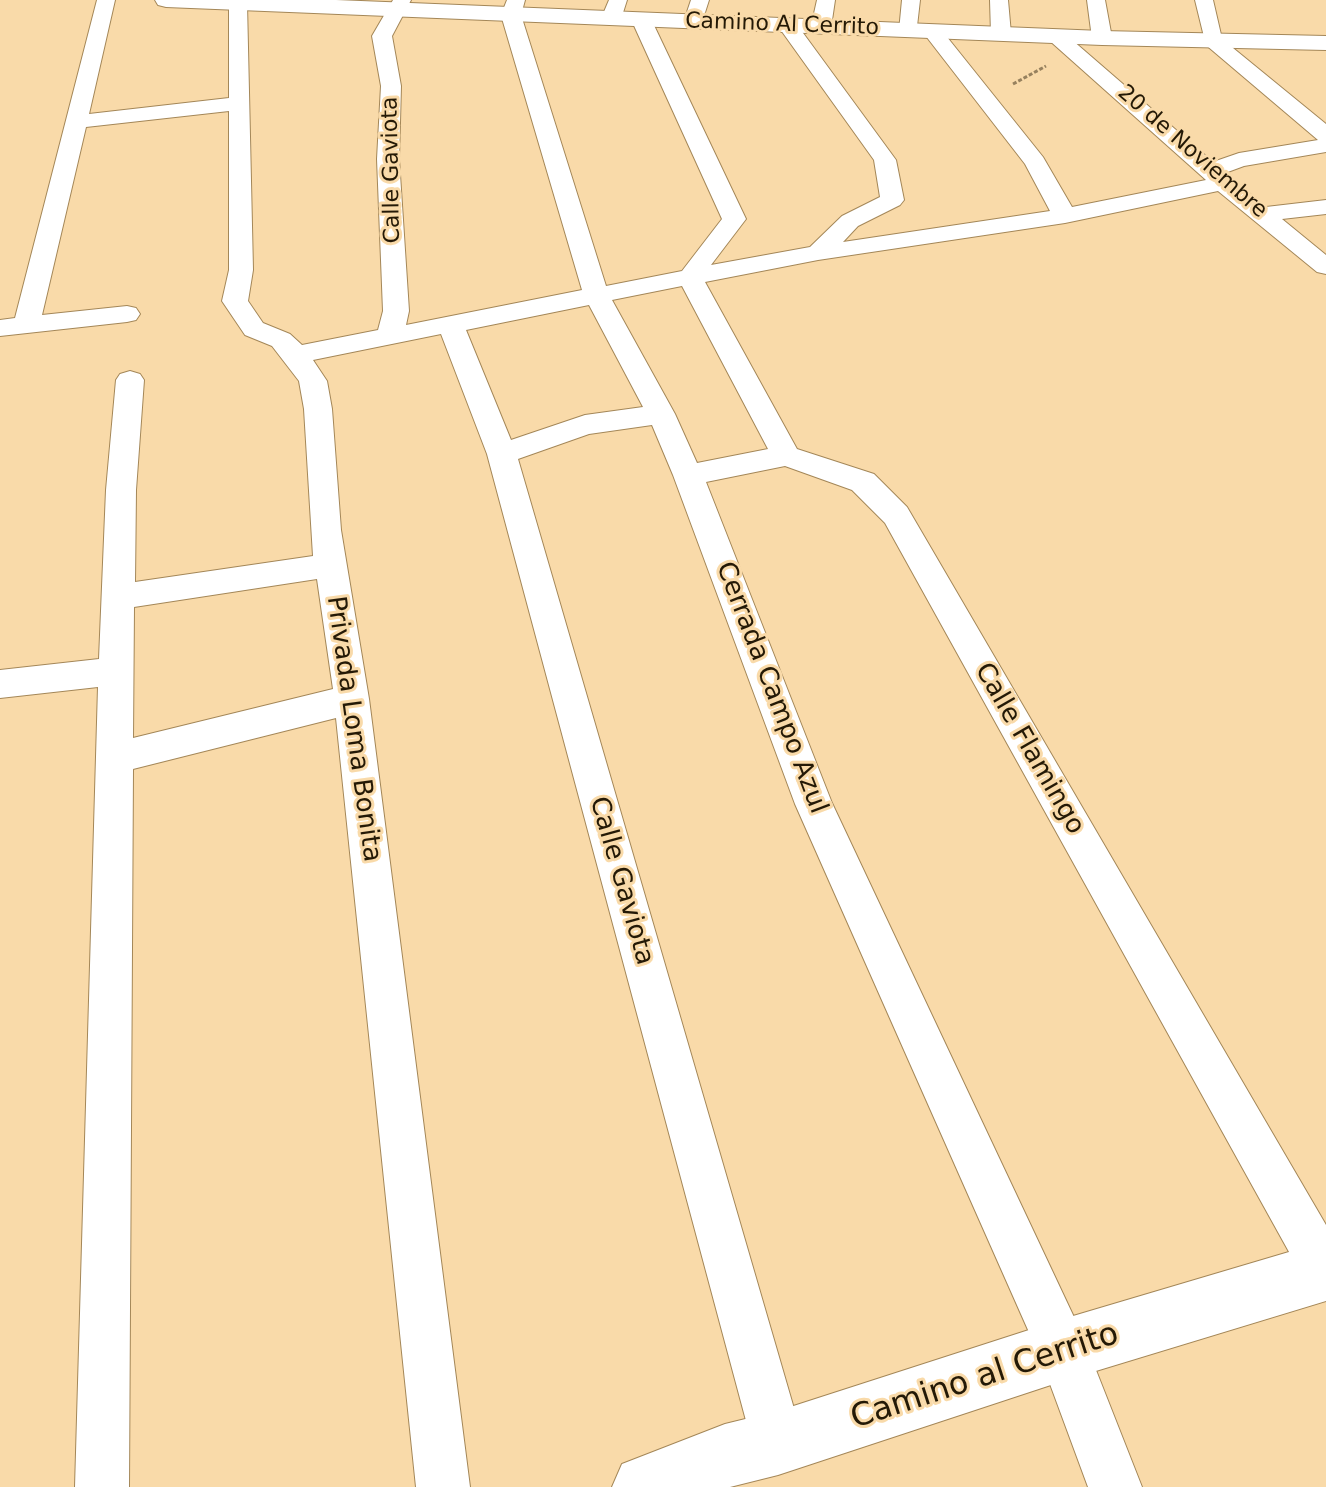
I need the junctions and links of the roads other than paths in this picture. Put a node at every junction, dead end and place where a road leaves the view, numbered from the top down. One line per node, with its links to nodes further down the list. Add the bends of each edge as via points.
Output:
1 (106, 0): 25 (street)
2 (166, 0): 8 (street, Camino Al Cerrito)
3 (826, 0): 16 (street)
4 (911, 0): 17 (street)
5 (999, 0): 18 (street)
6 (1096, 0): 19 (street)
7 (1204, 0): 20 (street)
8 (238, 3): 9 (street, Camino Al Cerrito); 23 (street, Privada Loma Bonita)
9 (311, 3): 10 (street, Camino Al Cerrito)
10 (399, 5): 11 (street, Camino Al Cerrito); 40 (street, Calle Gaviota, via 382,36 391,86 388,159 396,311)
11 (514, 7): 12 (street, Camino Al Cerrito); 36 (street, Cerrada Campo Azul)
12 (615, 9): 14 (street, Camino Al Cerrito)
13 (697, 11): 14 (street, Camino Al Cerrito); 15 (street, Camino Al Cerrito)
14 (641, 19): 35 (street, via 734,219)
15 (788, 26): 16 (street, Camino Al Cerrito); 33 (street, via 885,160 892,200 850,221)
16 (821, 27): 17 (street, Camino Al Cerrito)
17 (920, 31): 18 (street, Camino Al Cerrito); 32 (street, via 1035,162)
18 (1001, 34): 22 (street, Camino Al Cerrito)
19 (1102, 38): 20 (street, Camino Al Cerrito); 22 (street, Camino Al Cerrito)
20 (1213, 41): 21 (street, Camino Al Cerrito); 27 (street)
21 (1326, 43)
22 (1066, 44): 29 (street, 20 de Noviembre)
23 (239, 103): 24 (street); 26 (street, Privada Loma Bonita)
24 (174, 112): 25 (street); 26 (street)
25 (77, 122): 39 (street)
26 (240, 132): 41 (street, Privada Loma Bonita, via 241,270 235,301 254,329 281,340)
27 (1326, 135)
28 (1326, 145): 29 (street, via 1239,160)
29 (1216, 177): 31 (street, 20 de Noviembre); 32 (street)
30 (1326, 207): 31 (street)
31 (1264, 214): 34 (street, 20 de Noviembre)
32 (1065, 216): 33 (street)
33 (818, 253): 35 (street)
34 (1326, 267)
35 (690, 277): 36 (street); 45 (street)
36 (596, 294): 38 (street); 43 (street, Cerrada Campo Azul)
37 (127, 314): 39 (street)
38 (450, 323): 40 (street); 44 (street, Calle Gaviota)
39 (13, 328)
40 (390, 335): 41 (street)
41 (296, 355): 47 (street, Privada Loma Bonita, via 313,381 318,409)
42 (130, 380): 48 (street)
43 (661, 414): 44 (street, via 585,425); 46 (street, Cerrada Campo Azul)
44 (502, 454): 55 (street, Calle Gaviota)
45 (786, 456): 46 (street); 53 (street, Calle Flamingo, via 863,482 896,515)
46 (688, 475): 54 (street, Cerrada Campo Azul, via 814,804)
47 (331, 565): 48 (street); 51 (street, Privada Loma Bonita)
48 (118, 597): 49 (street)
49 (116, 671): 50 (street); 52 (street)
50 (0, 684)
51 (352, 699): 52 (street); 57 (street, Privada Loma Bonita)
52 (115, 758): 56 (street)
53 (1326, 1271): 54 (street, Camino al Cerrito)
54 (1063, 1350): 55 (street, Camino al Cerrito); 59 (street, Cerrada Campo Azul)
55 (745, 1462): 58 (street, Camino al Cerrito)
56 (102, 1487)
57 (443, 1487)
58 (645, 1487)
59 (1115, 1487)

